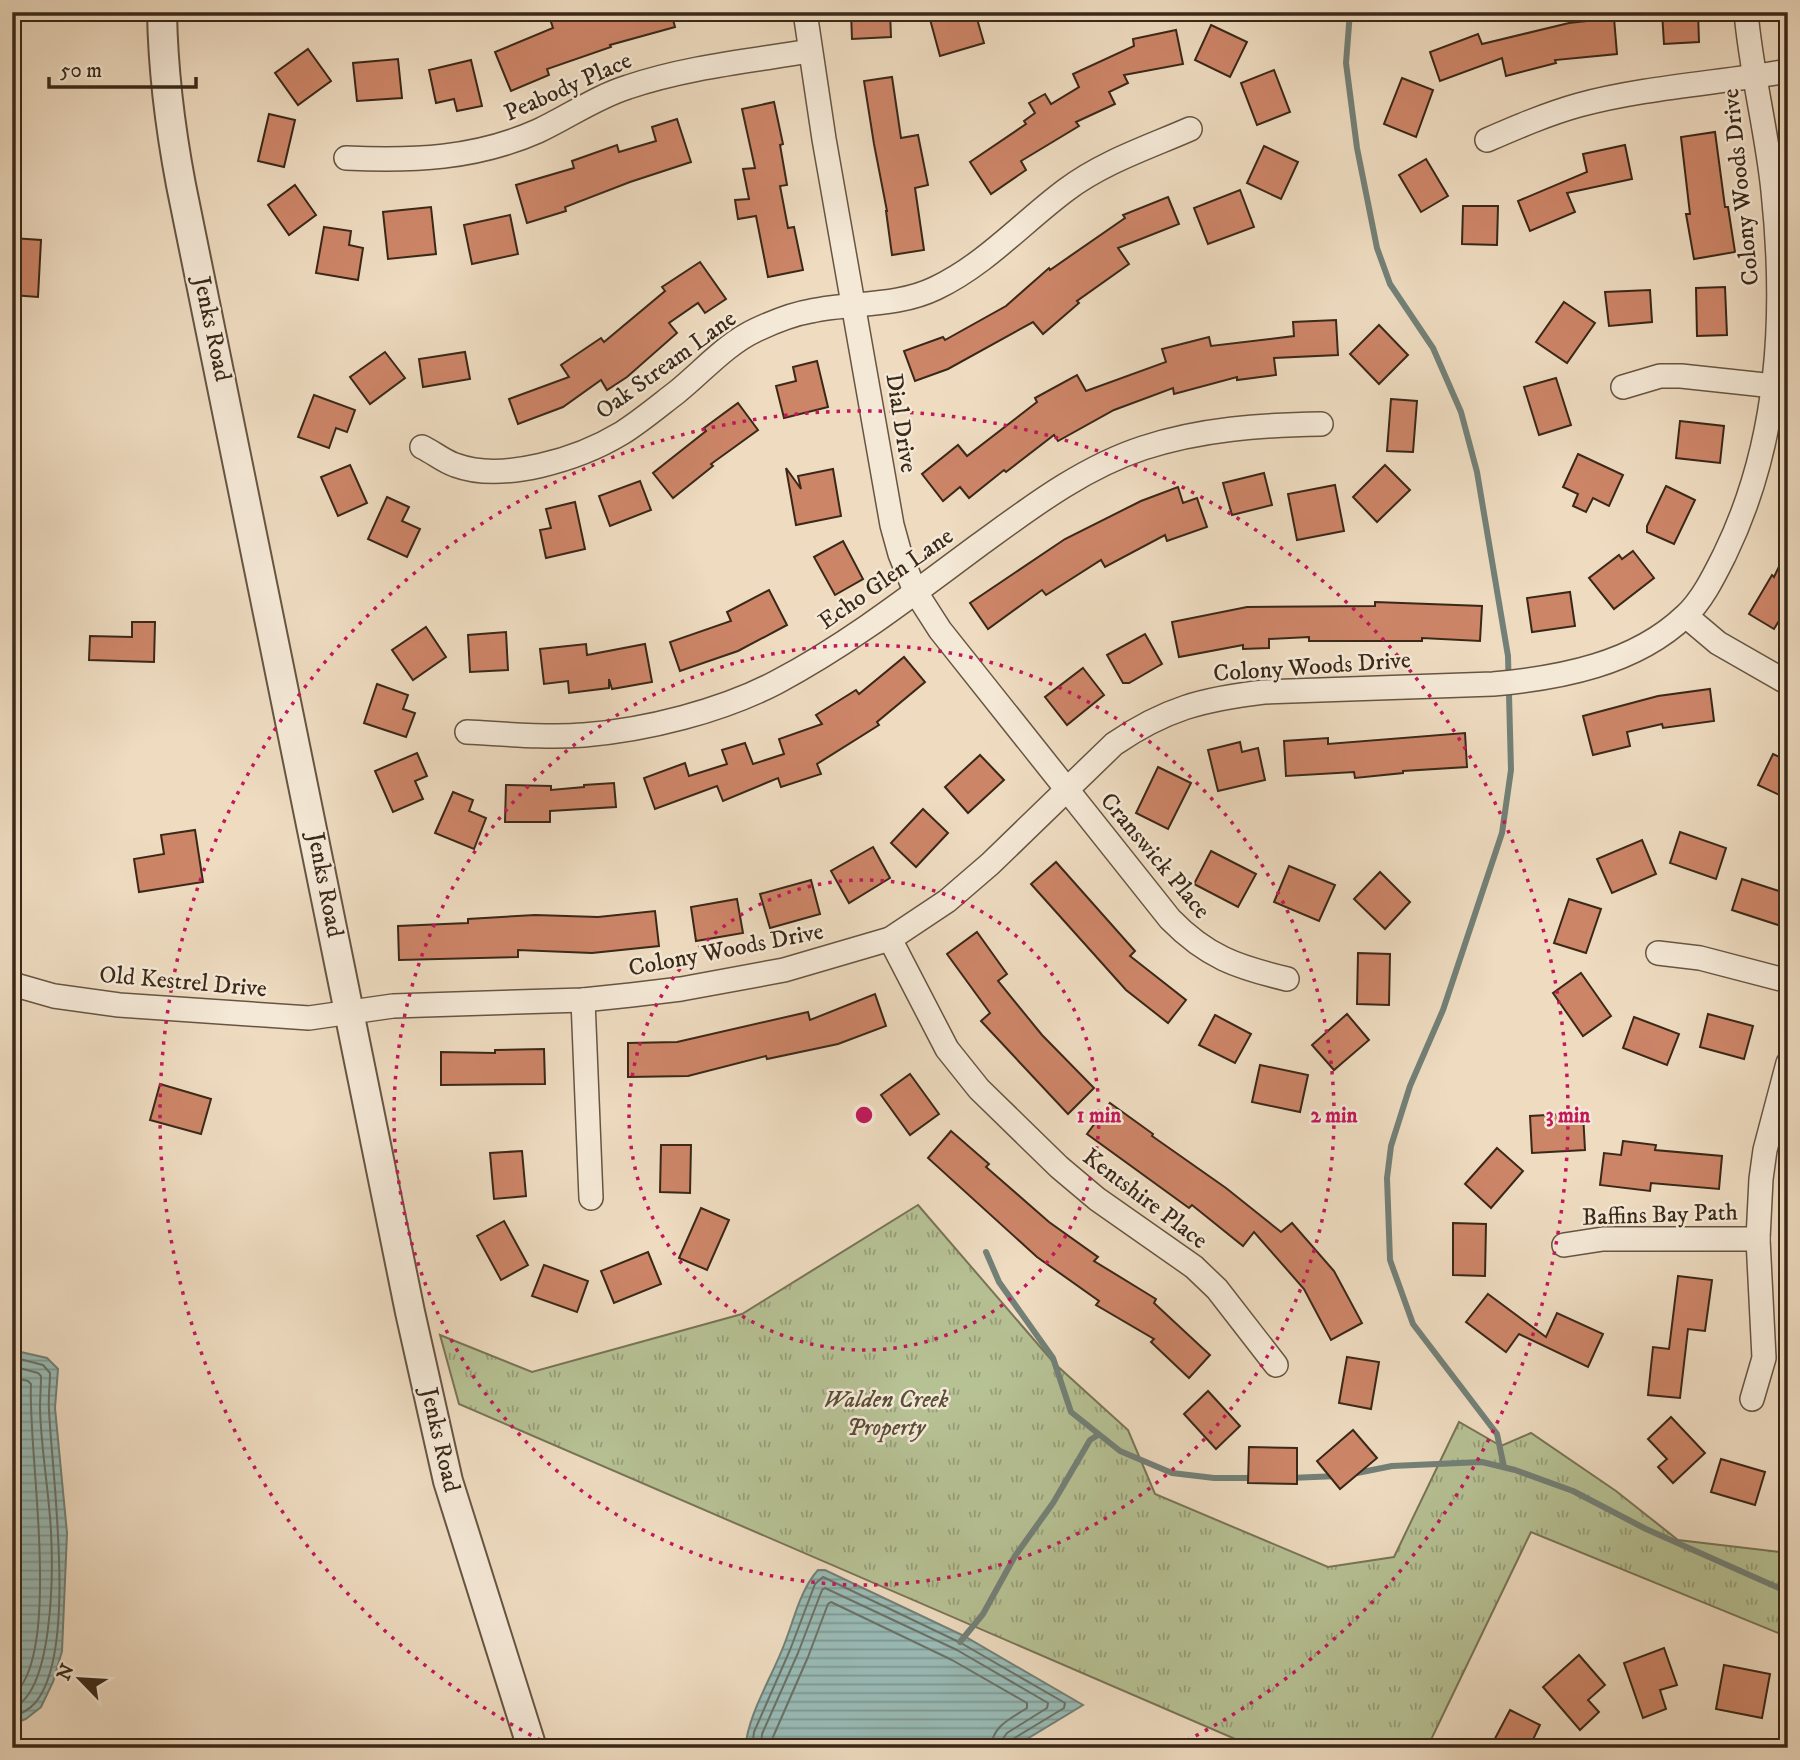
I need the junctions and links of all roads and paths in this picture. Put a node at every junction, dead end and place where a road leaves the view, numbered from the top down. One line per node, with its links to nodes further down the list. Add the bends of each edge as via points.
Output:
1 (162, 12): 26 (street, Jenks Road, via 166,88 181,185)
2 (805, 12): 4 (street, Dial Drive)
3 (1746, 12): 6 (street, Colony Woods Drive)
4 (810, 51): 9 (street, Peabody Place, via 653,79 600,99 520,139 474,152 418,160); 10 (street, Dial Drive)
5 (1788, 71): 6 (street)
6 (1756, 77): 8 (street, via 1578,105); 11 (street, Colony Woods Drive, via 1773,190 1779,270)
7 (1190, 130): 10 (street, Oak Stream Lane, via 1086,176 957,278 913,296)
8 (1487, 140)
9 (346, 158)
10 (855, 305): 14 (street, Oak Stream Lane, via 811,311 755,331 623,433 562,459 533,467 476,470 453,464); 15 (street, Dial Drive, via 891,525)
11 (1774, 386): 12 (street, via 1660,376); 16 (street, Colony Woods Drive, via 1766,440 1749,499 1721,562)
12 (1623, 387)
13 (1321, 424): 15 (street, Echo Glen Lane, via 1206,432 1119,458 1029,509)
14 (422, 446)
15 (915, 591): 18 (street, Echo Glen Lane, via 822,656 775,683 714,707 646,726 584,735); 19 (street, Dial Drive, via 940,630)
16 (1686, 616): 17 (street, via 1718,643); 19 (street, Colony Woods Drive, via 1628,652 1586,669 1529,681 1264,692 1180,708 1114,744)
17 (1788, 683)
18 (467, 732)
19 (1067, 790): 20 (street, Colony Woods Drive, via 968,885); 22 (street, Cranswick Place, via 1184,934 1231,964)
20 (890, 939): 25 (street, Colony Woods Drive, via 784,970 681,989); 31 (street, Kentshire Place, via 934,1027 979,1089 1097,1199 1194,1267 1217,1289)
21 (1658, 953): 23 (street, via 1700,958)
22 (1287, 979)
23 (1788, 981)
24 (12, 984): 26 (street, Old Kestrel Drive, via 64,997 141,1007 309,1018)
25 (583, 1000): 26 (street, Colony Woods Drive, via 393,1006); 28 (street)
26 (351, 1013): 33 (street, Jenks Road, via 447,1480)
27 (1788, 1063): 29 (street, via 1765,1150)
28 (591, 1199)
29 (1758, 1239): 30 (street, Baffins Bay Path, via 1603,1239); 32 (street, via 1764,1357)
30 (1564, 1245)
31 (1276, 1365)
32 (1752, 1399)
33 (532, 1748)

